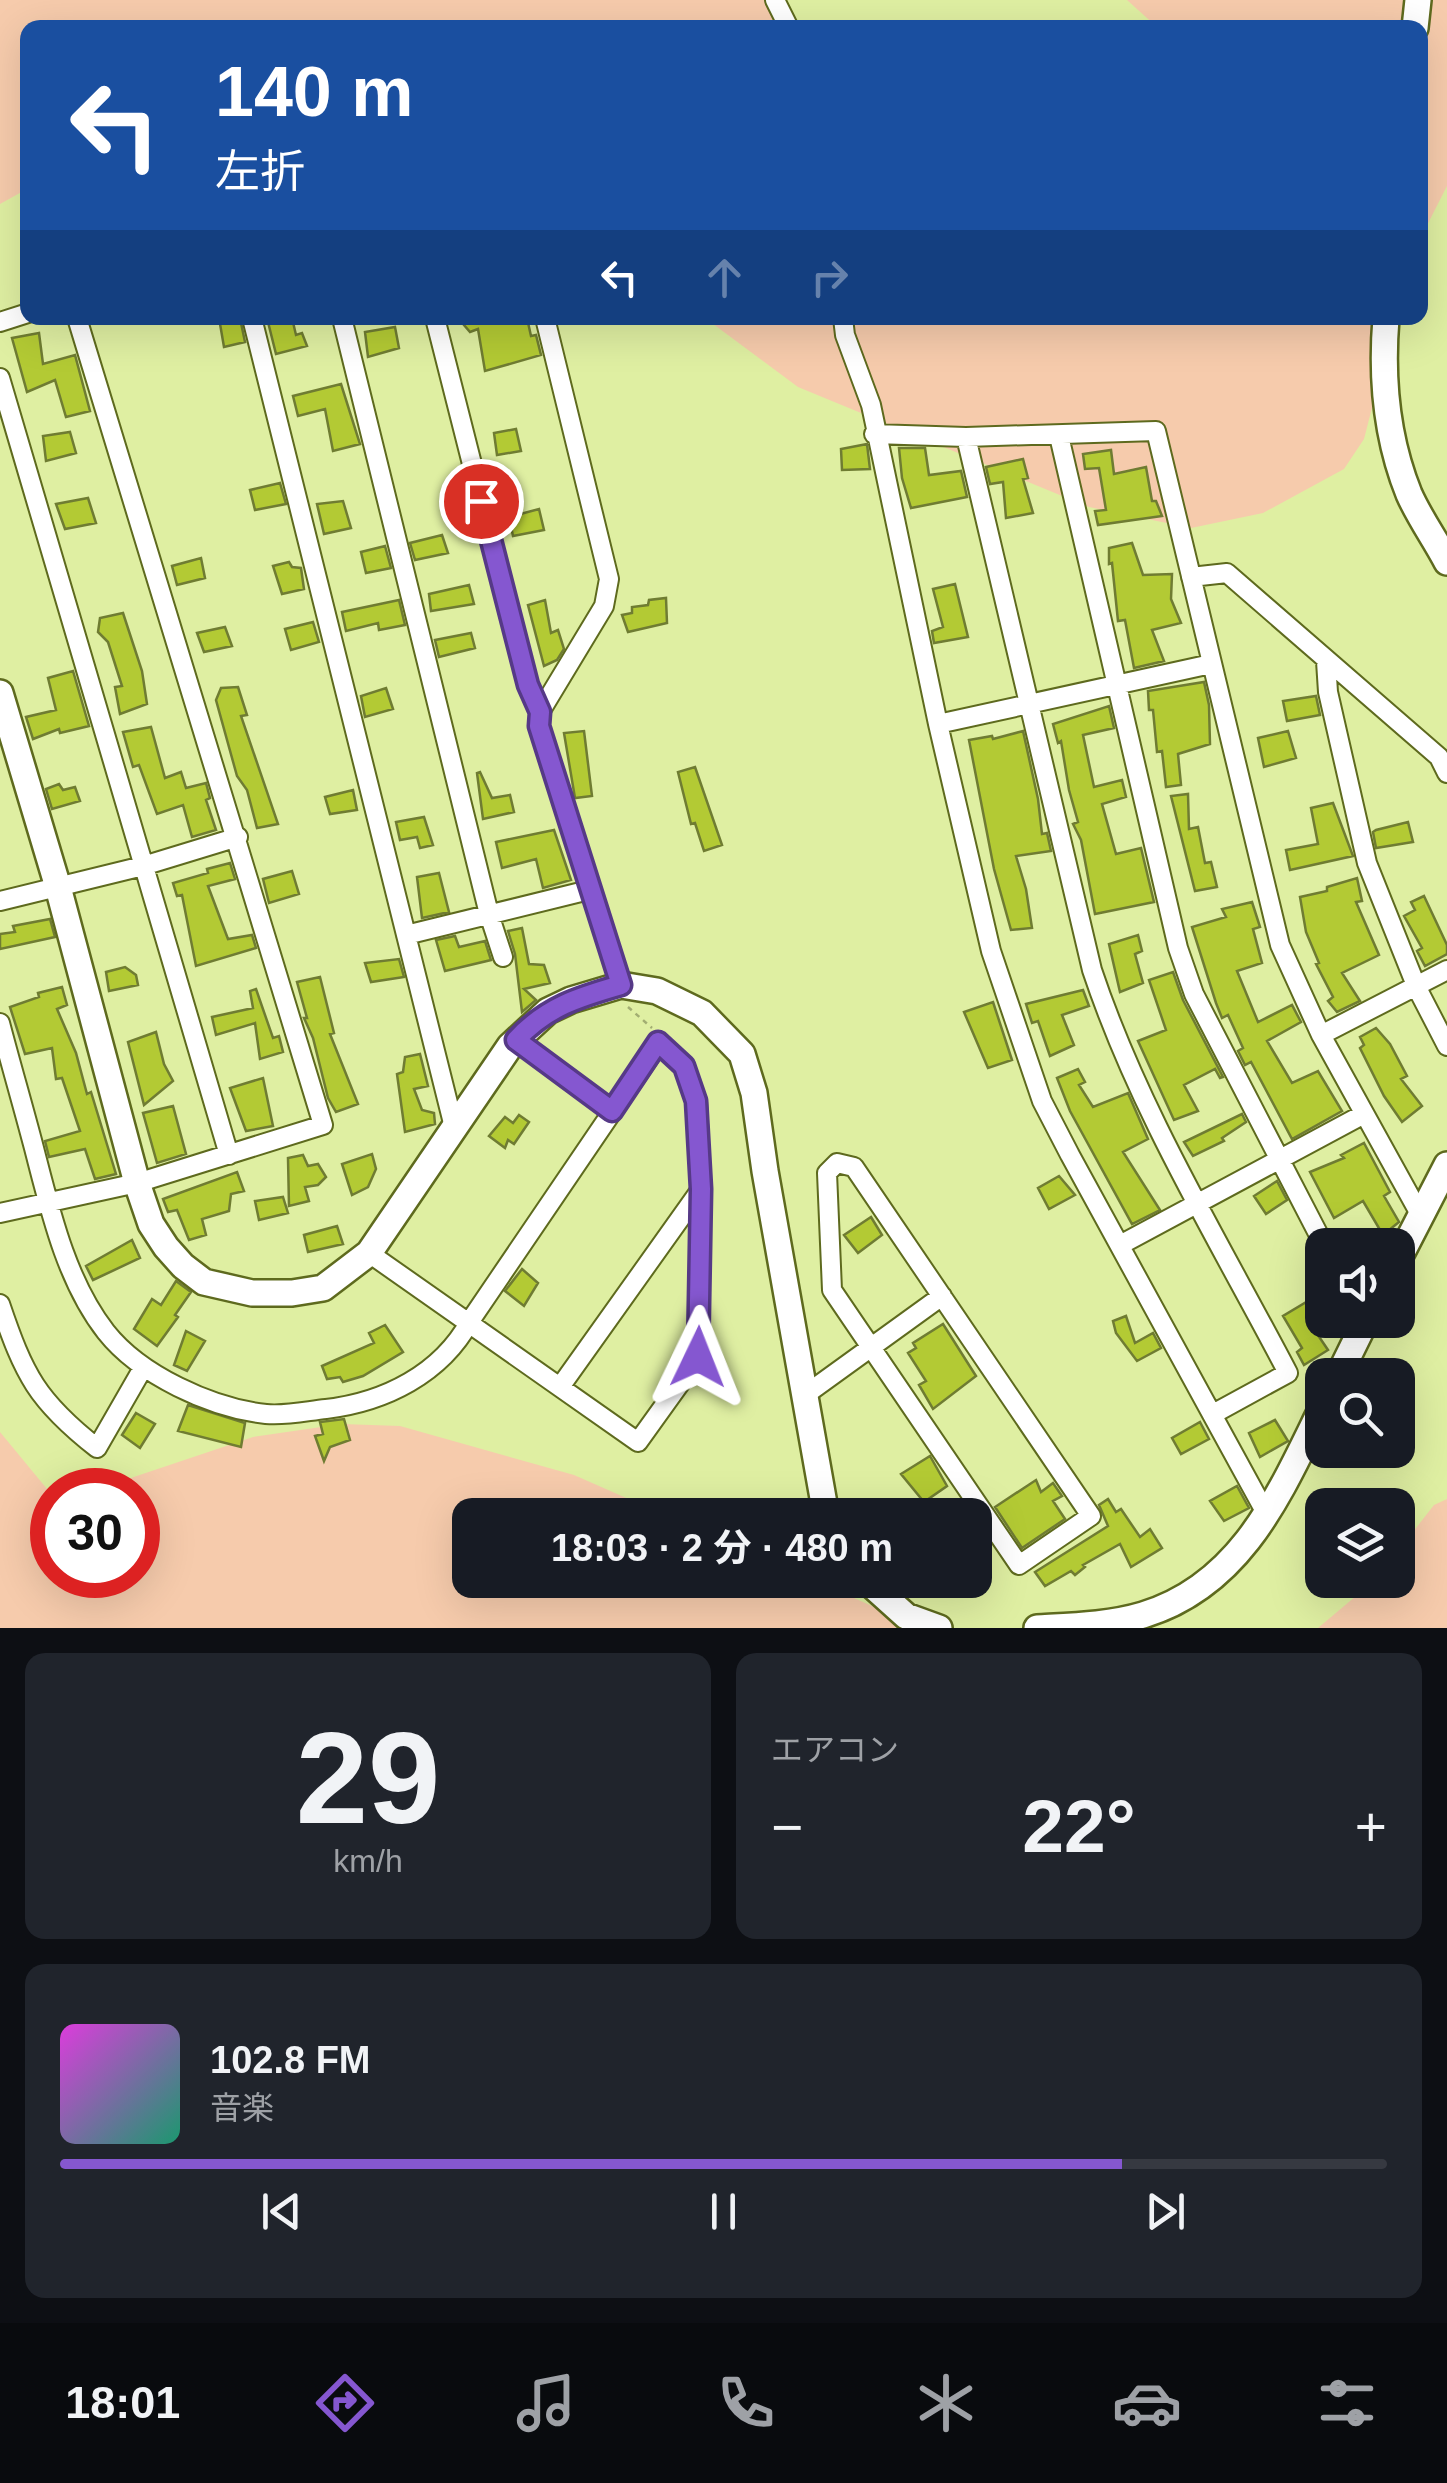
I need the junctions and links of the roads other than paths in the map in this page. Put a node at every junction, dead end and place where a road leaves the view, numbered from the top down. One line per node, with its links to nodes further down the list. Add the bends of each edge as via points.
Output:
1 (79, 325): 22 (street)
2 (254, 325): 28 (street)
3 (344, 325): 27 (street)
4 (437, 325): 19 (street)
5 (547, 325): 19 (street, via 610,579 604,606)
6 (844, 325): 9 (street, via 871,404)
7 (1385, 325): 12 (street, via 1390,437 1410,496)
8 (0, 378): 23 (street)
9 (874, 434): 11 (street); 20 (street)
10 (1059, 436): 11 (street); 13 (street, via 1156,431); 16 (street)
11 (966, 437): 18 (street)
12 (1447, 562)
13 (1191, 577): 14 (street, via 1227,573); 15 (street)
14 (1326, 661): 21 (street, via 1439,757); 32 (street, via 1366,864)
15 (1211, 664): 16 (street); 34 (street, via 1280,945)
16 (1118, 684): 18 (street); 41 (street, via 1178,948 1194,994)
17 (0, 694): 24 (street)
18 (1028, 704): 20 (street); 46 (street, via 1108,1018)
19 (540, 712): 25 (street)
20 (938, 724): 51 (street, via 1016,1029 1042,1101)
21 (1447, 773)
22 (238, 837): 23 (street); 40 (street, via 322,1125)
23 (144, 866): 24 (street); 40 (street)
24 (58, 887): 26 (street); 43 (street)
25 (588, 890): 27 (street); 31 (street)
26 (0, 900)
27 (489, 914): 28 (street); 29 (street)
28 (406, 935): 39 (street)
29 (503, 957)
30 (1447, 970): 32 (street)
31 (614, 987): 35 (street, via 548,1011); 59 (street, via 657,991 702,1013 742,1054)
32 (1416, 988): 34 (street); 36 (street)
33 (0, 1023): 45 (street)
34 (1321, 1035): 38 (street)
35 (516, 1040): 37 (street); 39 (street)
36 (1447, 1046)
37 (612, 1111): 44 (street, via 658,1042 684,1066 696,1101); 55 (street)
38 (1364, 1114): 41 (street); 48 (street)
39 (454, 1127): 52 (street)
40 (229, 1155): 43 (street)
41 (1279, 1161): 46 (street); 49 (street)
42 (1447, 1164): 48 (street)
43 (136, 1183): 45 (street); 52 (street, via 166,1247 204,1282 292,1294 323,1288)
44 (701, 1189): 58 (street); 58 (street, via 698,1357 638,1442)
45 (47, 1200): 47 (street); 57 (street, via 81,1290 106,1332)
46 (1200, 1205): 51 (street); 60 (street, via 1288,1373)
47 (0, 1212)
48 (1421, 1216): 50 (street)
49 (1315, 1228)
50 (1415, 1228)
51 (1120, 1245): 60 (street)
52 (370, 1253): 55 (street)
53 (942, 1296): 56 (street); 56 (street, via 854,1167 836,1164 827,1173 832,1290); 56 (street, via 1091,1516 1019,1566)
54 (0, 1304): 57 (street, via 32,1385 98,1448)
55 (470, 1321): 57 (street, via 461,1338 404,1388 342,1407 263,1414 188,1392); 58 (street)
56 (871, 1347): 59 (street)
57 (143, 1368)
58 (560, 1387)
59 (804, 1394): 62 (street)
60 (1213, 1414): 63 (street)
61 (1305, 1440): 63 (street)
62 (823, 1498)
63 (1266, 1515): 66 (street, via 1224,1567 1175,1602 1140,1616)
64 (886, 1598): 65 (street, via 906,1616)
65 (939, 1628)
66 (1036, 1628)

